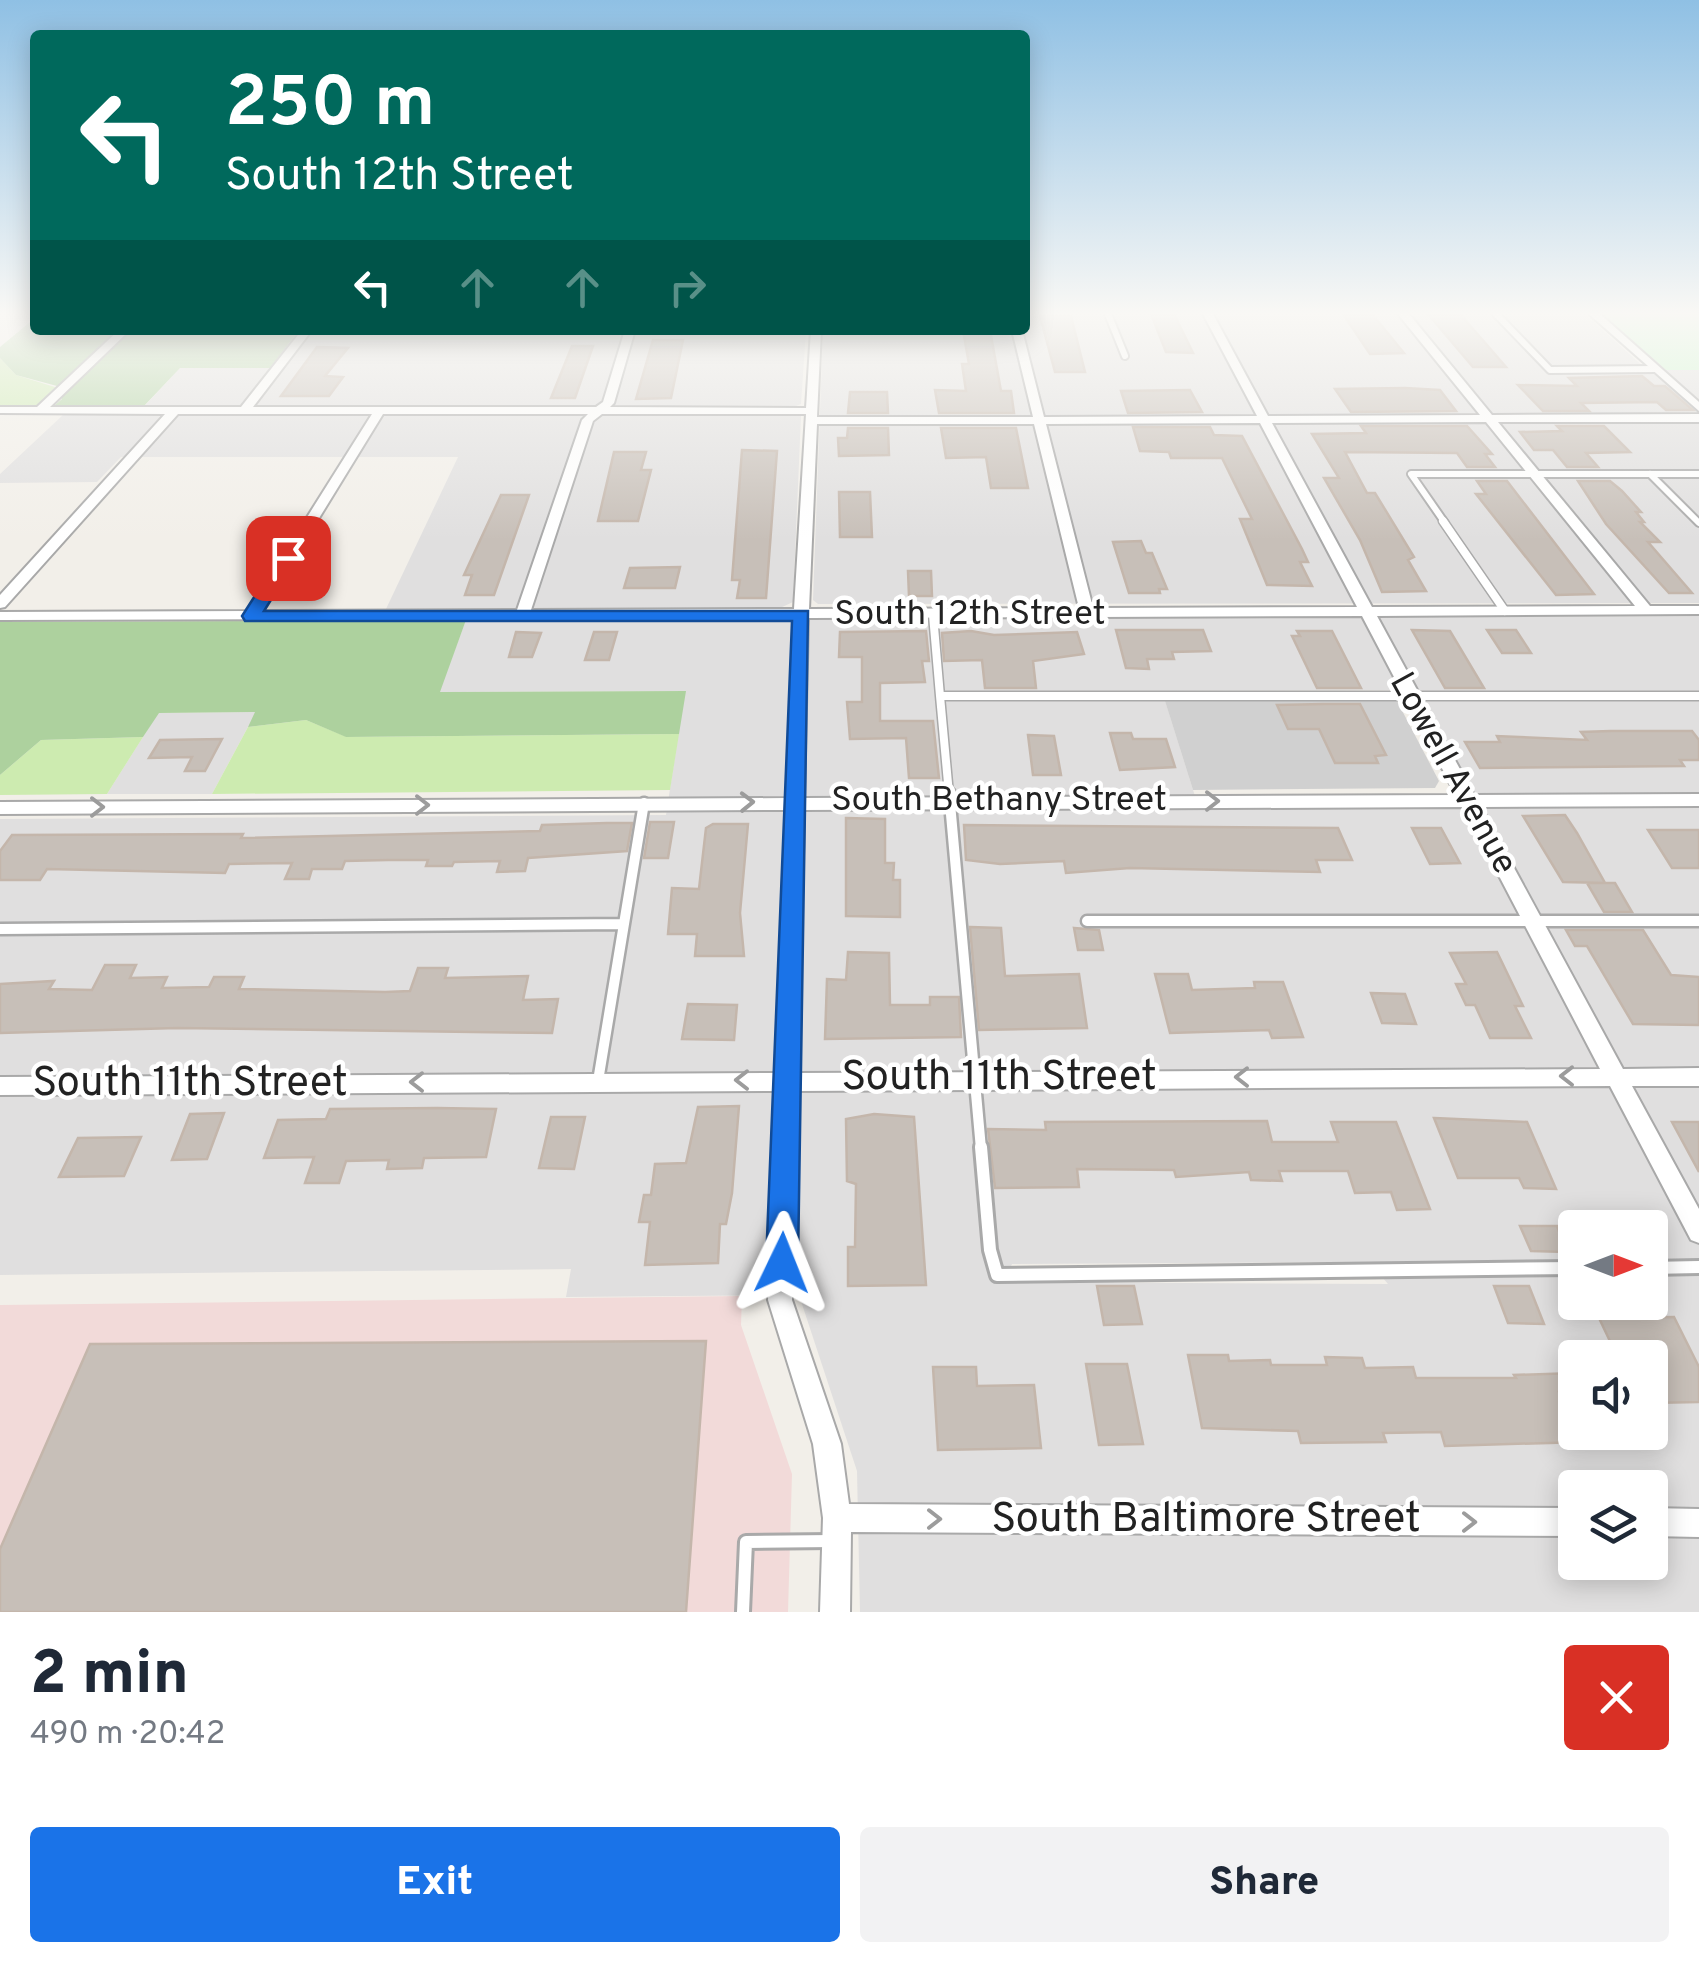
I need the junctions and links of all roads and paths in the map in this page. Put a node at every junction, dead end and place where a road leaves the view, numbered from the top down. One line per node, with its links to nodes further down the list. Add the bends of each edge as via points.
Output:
1 (62, 389): 11 (street)
2 (261, 389): 13 (street)
3 (612, 389): 15 (street)
4 (813, 389): 16 (street)
5 (1032, 389): 18 (street)
6 (1247, 389): 19 (street, Lowell Avenue)
7 (1464, 389): 20 (street)
8 (1677, 389): 9 (street)
9 (1699, 408)
10 (0, 410): 11 (street)
11 (40, 410): 12 (street)
12 (175, 410): 13 (street); 25 (street)
13 (245, 410): 14 (street)
14 (380, 410): 15 (street); 34 (street)
15 (598, 411): 16 (street); 35 (street, via 588,420)
16 (811, 416): 18 (street); 30 (street)
17 (1699, 418): 20 (street)
18 (1040, 420): 19 (street); 32 (street)
19 (1263, 420): 20 (street); 29 (street, Lowell Avenue)
20 (1489, 420): 21 (street)
21 (1534, 474): 22 (lane); 27 (lane, via 1411,474); 28 (street)
22 (1650, 474): 23 (lane); 24 (lane)
23 (1699, 474)
24 (1699, 523)
25 (0, 604)
26 (1699, 610): 28 (street, South 12th Street)
27 (1506, 611): 28 (street, South 12th Street); 29 (street, South 12th Street)
28 (1647, 611)
29 (1364, 612): 32 (street, South 12th Street); 36 (street, Lowell Avenue)
30 (801, 615): 31 (street, South 12th Street); 35 (street, South 12th Street); 42 (street)
31 (933, 615): 32 (street, South 12th Street); 37 (lane)
32 (1088, 615)
33 (0, 616): 34 (street, South 12th Street)
34 (251, 616): 35 (street, South 12th Street)
35 (522, 616)
36 (1409, 695): 37 (lane); 38 (lane); 39 (street, Lowell Avenue)
37 (940, 696): 41 (lane)
38 (1699, 696)
39 (1467, 800): 40 (street, South Bethany Street); 41 (street, South Bethany Street, one-way to 39); 45 (street, Lowell Avenue)
40 (1699, 800)
41 (949, 801): 42 (street, South Bethany Street); 52 (lane)
42 (798, 802): 43 (street, South Bethany Street, one-way to 42); 53 (street)
43 (644, 803): 44 (street, South Bethany Street, one-way to 43); 48 (lane)
44 (0, 808)
45 (1532, 920): 46 (lane); 47 (lane); 50 (street, Lowell Avenue)
46 (1699, 920)
47 (1087, 921)
48 (624, 924): 49 (lane); 54 (lane)
49 (0, 929)
50 (1616, 1076): 51 (street, South 11th Street); 52 (street, South 11th Street, one-way to 52); 56 (street, Lowell Avenue)
51 (1699, 1076)
52 (974, 1078): 53 (street, South 11th Street); 58 (lane, via 997,1275)
53 (790, 1079): 54 (street, South 11th Street, one-way to 54); 63 (street, via 780,1300 827,1444)
54 (598, 1080): 55 (street, South 11th Street, one-way to 55)
55 (0, 1086)
56 (1699, 1232)
57 (1699, 1267): 59 (lane)
58 (1558, 1268)
59 (1668, 1268)
60 (1558, 1522): 63 (street, South Baltimore Street, one-way to 60)
61 (1668, 1522): 62 (street)
62 (1699, 1523)
63 (836, 1530): 64 (lane, via 746,1542); 65 (street)
64 (742, 1612)
65 (835, 1612)

